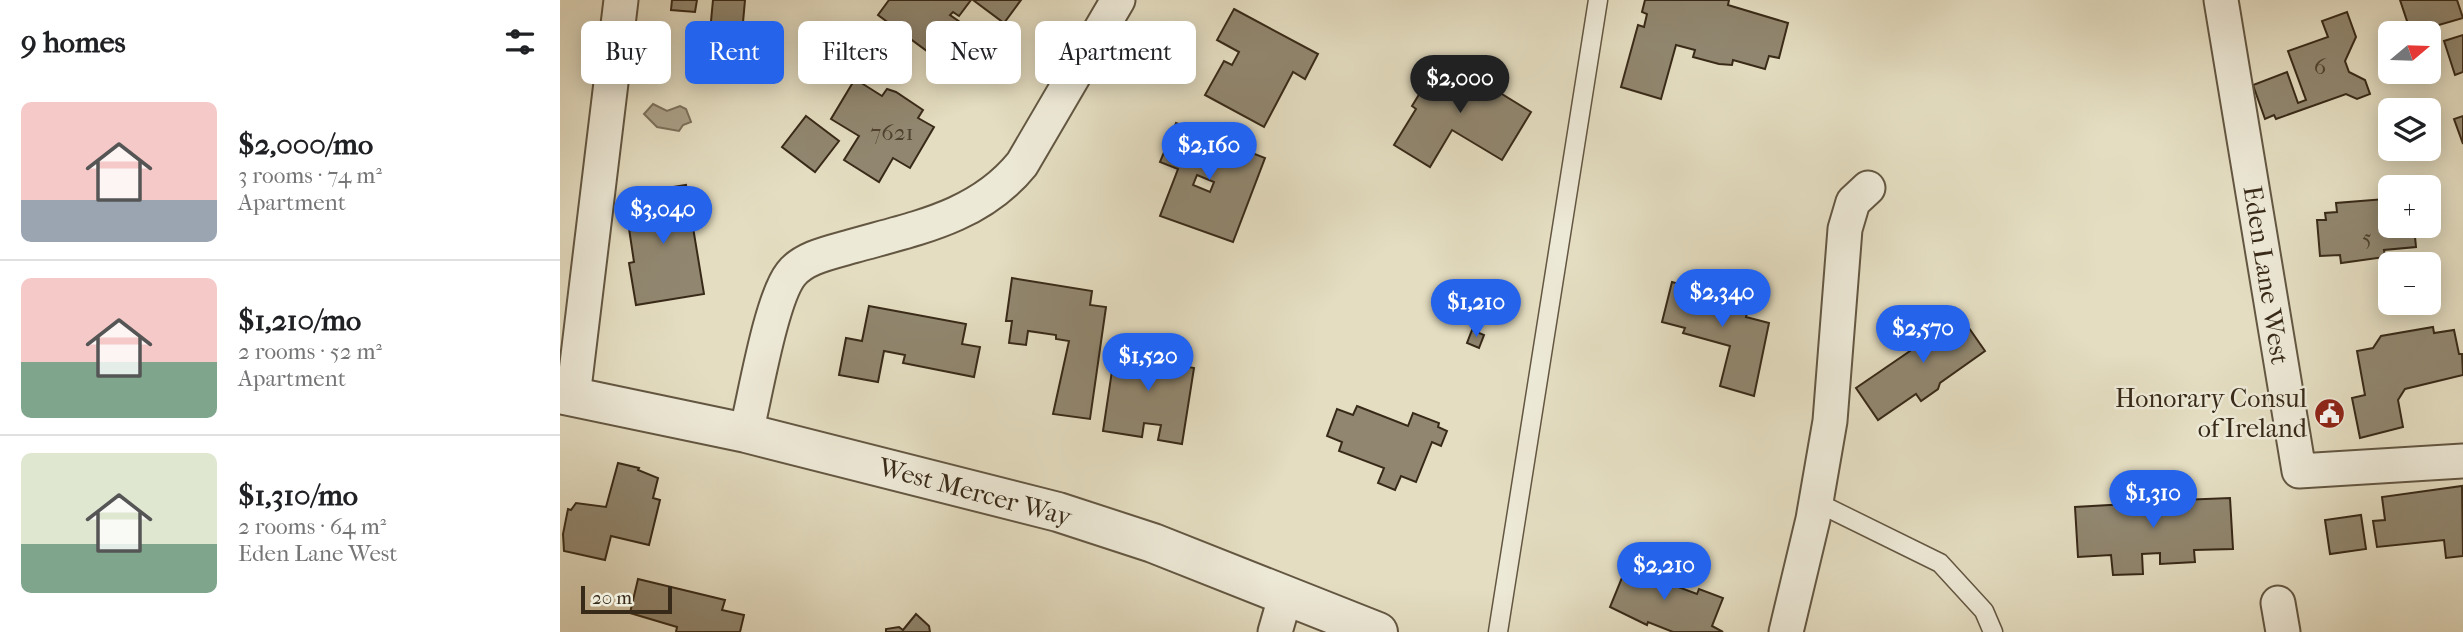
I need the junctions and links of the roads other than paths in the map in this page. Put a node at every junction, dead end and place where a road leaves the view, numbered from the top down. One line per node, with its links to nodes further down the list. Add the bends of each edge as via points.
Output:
1 (621, 0): 6 (street)
2 (1118, 0): 7 (street, via 1022,164 1003,187 952,216 809,260 791,272 780,295)
3 (1598, 0): 13 (lane)
4 (2221, 0): 8 (street, Eden Lane West, via 2299,471)
5 (1868, 188): 9 (street, via 1853,202 1845,229 1830,421)
6 (567, 395): 7 (street, West Mercer Way)
7 (746, 433): 10 (street, West Mercer Way, via 1058,512 1153,542)
8 (2463, 461)
9 (1816, 502): 14 (street); 15 (lane, via 1940,563 1984,611)
10 (1286, 594): 11 (street); 12 (street, West Mercer Way)
11 (1275, 632)
12 (1378, 632)
13 (1498, 632)
14 (1786, 632)
15 (1993, 632)

